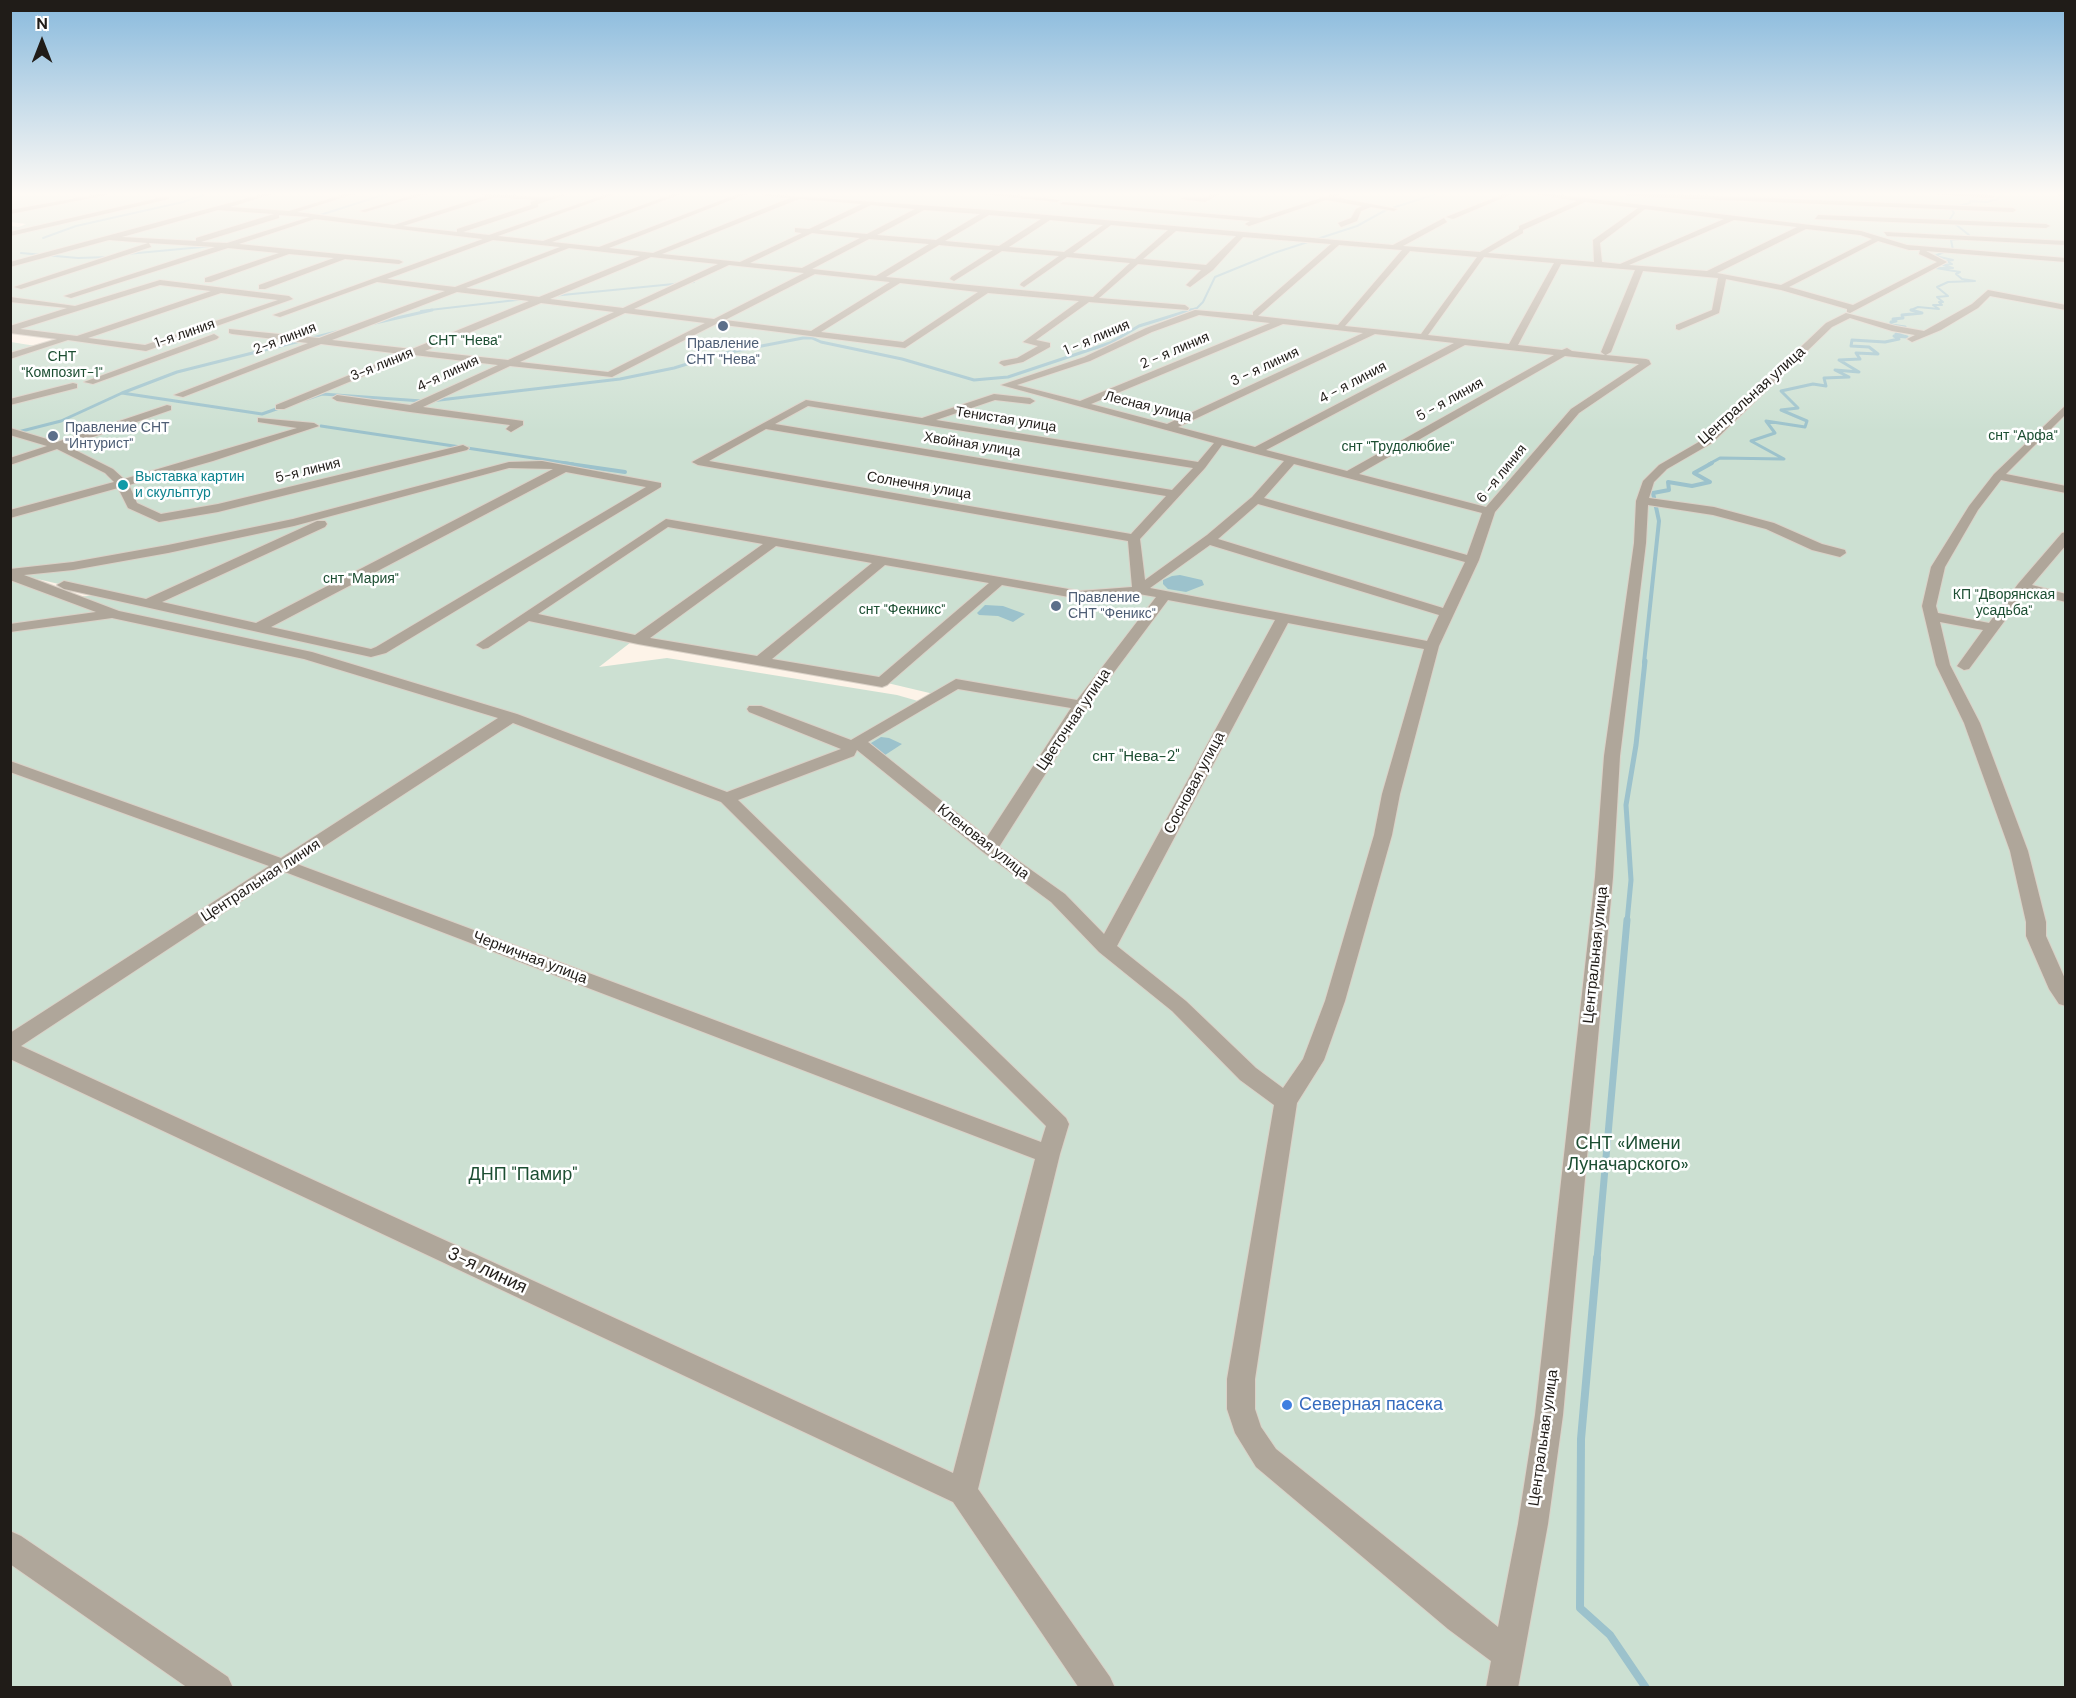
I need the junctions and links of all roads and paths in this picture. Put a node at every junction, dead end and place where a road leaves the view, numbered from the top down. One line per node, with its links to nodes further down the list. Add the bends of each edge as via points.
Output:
1 (60, 273): 33 (street)
2 (141, 273): 39 (street)
3 (228, 273): 28 (street)
4 (300, 273): 34 (street)
5 (396, 273): 29 (street)
6 (499, 273): 36 (street, 2-я линия)
7 (606, 273): 41 (street, 3-я линия)
8 (704, 273): 47 (street, 4-я линия)
9 (806, 273): 51 (street)
10 (820, 273): 26 (street)
11 (886, 273): 26 (street)
12 (963, 273): 27 (street)
13 (1040, 273): 31 (street)
14 (1121, 273): 40 (street)
15 (1202, 273): 32 (street)
16 (1302, 273): 49 (street)
17 (1386, 273): 54 (street)
18 (1469, 273): 59 (street)
19 (1552, 273): 66 (street)
20 (1638, 273): 69 (street)
21 (1699, 273): 24 (street)
22 (1811, 273): 35 (street)
23 (1921, 273): 48 (street, Центральная улица)
24 (1708, 274): 25 (street)
25 (1722, 276): 35 (street); 55 (street, via 1716,311)
26 (877, 279): 30 (street)
27 (954, 279)
28 (208, 280)
29 (378, 280): 36 (street); 50 (street)
30 (898, 281): 38 (street); 61 (street)
31 (1024, 285)
32 (1190, 285)
33 (18, 287)
34 (262, 287)
35 (1782, 288): 48 (street)
36 (458, 289): 41 (street); 64 (street, 2-я линия)
37 (222, 290): 44 (street, via 160,282); 62 (street); 62 (street, via 289,299 146,348)
38 (986, 290): 43 (street); 61 (street, via 905,345)
39 (68, 296)
40 (1096, 296)
41 (541, 299): 47 (street); 68 (street, 3-я линия)
42 (12, 300): 44 (street)
43 (1086, 300): 45 (street); 72 (street, via 1028,342 1047,345 1020,360)
44 (79, 307): 56 (street)
45 (1185, 308)
46 (2066, 308): 60 (street, via 1988,293 1975,306)
47 (626, 310): 51 (street); 71 (street, 4-я линия)
48 (1851, 311): 60 (street, via 1895,329); 104 (street, Центральная улица, via 1829,326 1708,441 1663,467 1649,481)
49 (1256, 314)
50 (267, 319)
51 (718, 321): 61 (street); 71 (street, via 609,375)
52 (1281, 321): 58 (street); 78 (street, 1 - я линия, via 1198,312 1087,359 1006,385); 79 (street, 2 - я линия)
53 (257, 322): 57 (street, 1-я линия)
54 (1342, 324)
55 (1679, 327)
56 (10, 329): 62 (street)
57 (232, 331): 64 (street); 73 (street, 1-я линия)
58 (1375, 331): 65 (street); 88 (street, 3 - я линия)
59 (1425, 333)
60 (1922, 333): 63 (street)
61 (806, 337)
62 (75, 338): 70 (street)
63 (1912, 339)
64 (310, 340): 68 (street); 75 (street, 2-я линия)
65 (1465, 341): 66 (street); 93 (street, 4 - я линия)
66 (1514, 344): 67 (street)
67 (1567, 351): 98 (street, 5 - я линия); 106 (street, 6 -я линия, via 1646,364 1575,411)
68 (414, 352): 71 (street); 80 (street, 3-я линия)
69 (1606, 352)
70 (10, 356)
71 (508, 363): 83 (street, 4-я линия)
72 (1004, 363)
73 (88, 382)
74 (73, 386): 77 (street)
75 (179, 395)
76 (337, 398): 83 (street)
77 (10, 402)
78 (1064, 403): 79 (street, Лесная улица); 85 (street, Лесная улица, via 993,397)
79 (1080, 405): 88 (street, Лесная улица)
80 (280, 406)
81 (167, 408): 91 (street)
82 (2066, 408): 99 (street)
83 (410, 409): 86 (street)
84 (262, 420): 100 (street, via 313,426)
85 (922, 422): 87 (street, Тенистая улица, via 806,403); 96 (street, Тенистая улица)
86 (520, 423)
87 (765, 426): 102 (street, Хвойная улица); 109 (street, Солнечня улица, via 698,462)
88 (1167, 428): 90 (street, Лесная улица)
89 (14, 432): 91 (street)
90 (1218, 443): 93 (street, Лесная улица); 96 (street)
91 (60, 446): 95 (street); 100 (street, via 109,471)
92 (463, 448): 100 (street, 5-я линия, via 218,508 159,518 132,505)
93 (1255, 451): 94 (street, Лесная улица)
94 (1291, 460): 98 (street, Лесная улица); 103 (street)
95 (10, 462)
96 (1201, 466): 102 (street)
97 (564, 468): 105 (street, via 509,465); 128 (street); 128 (street, via 657,485 381,650 362,653)
98 (1348, 475): 106 (street, Лесная улица)
99 (1998, 476): 101 (street); 125 (street, via 1938,567 1929,606)
100 (122, 483): 107 (street)
101 (2066, 490)
102 (1175, 494): 109 (street)
103 (1256, 500): 110 (street); 114 (street)
104 (1642, 501): 112 (street, via 1714,511 1770,526); 150 (street, Центральная улица, via 1612,756 1604,877 1549,1415 1533,1524)
105 (335, 511): 115 (street, via 168,549); 121 (street, via 330,520)
106 (1489, 511): 114 (street, 6 -я линия)
107 (10, 514)
108 (2066, 536): 117 (street)
109 (1134, 538): 118 (street)
110 (1208, 540): 118 (street); 122 (street)
111 (775, 541): 113 (street); 124 (street, via 666,523); 130 (street)
112 (1840, 553)
113 (883, 560): 116 (street); 133 (street)
114 (1472, 560): 122 (street, 6 -я линия)
115 (11, 574): 121 (street); 123 (street)
116 (999, 581): 118 (street, via 1080,595); 133 (street, via 882,682)
117 (2023, 587): 120 (street); 129 (street)
118 (1139, 590): 119 (street)
119 (1165, 595): 126 (street); 135 (street, Цветочная улица)
120 (2066, 598)
121 (147, 604): 128 (street)
122 (1446, 613): 132 (street, 6 -я линия)
123 (115, 614): 127 (street); 137 (street, via 307,655)
124 (526, 616): 130 (street); 131 (street)
125 (1932, 616): 129 (street); 143 (street, via 1943,665 1972,723 2019,851 2036,936)
126 (1284, 617): 132 (street); 142 (street, Сосновая улица)
127 (10, 628)
128 (256, 628)
129 (1993, 628): 134 (street)
130 (638, 640): 133 (street)
131 (483, 645)
132 (1432, 646): 146 (street, 6 -я линия, via 1335,1001 1313,1060)
133 (760, 660)
134 (1964, 666)
135 (1081, 705): 140 (street, Цветочная улица); 140 (street, Кленовая улица, via 956,684 858,741)
136 (755, 710): 139 (street, via 850,748 848,753)
137 (511, 717): 139 (street); 141 (street, Центральная линия)
138 (10, 766): 141 (street, Черничная улица)
139 (728, 798): 147 (street, via 1058,1124)
140 (989, 848): 142 (street, Кленовая улица, via 1058,898)
141 (285, 866): 144 (street, Центральная линия); 147 (street, Черничная улица)
142 (1106, 948): 146 (street, Кленовая улица, via 1179,1006 1246,1073)
143 (2066, 999)
144 (10, 1043)
145 (10, 1050): 148 (street, 3-я линия)
146 (1286, 1102): 150 (street, via 1241,1379 1240,1409 1249,1433 1266,1458)
147 (1048, 1154): 148 (street)
148 (963, 1492): 152 (street)
149 (10, 1546): 151 (street)
150 (1507, 1653): 153 (street, Центральная улица)
151 (217, 1688)
152 (1099, 1688)
153 (1502, 1688)

